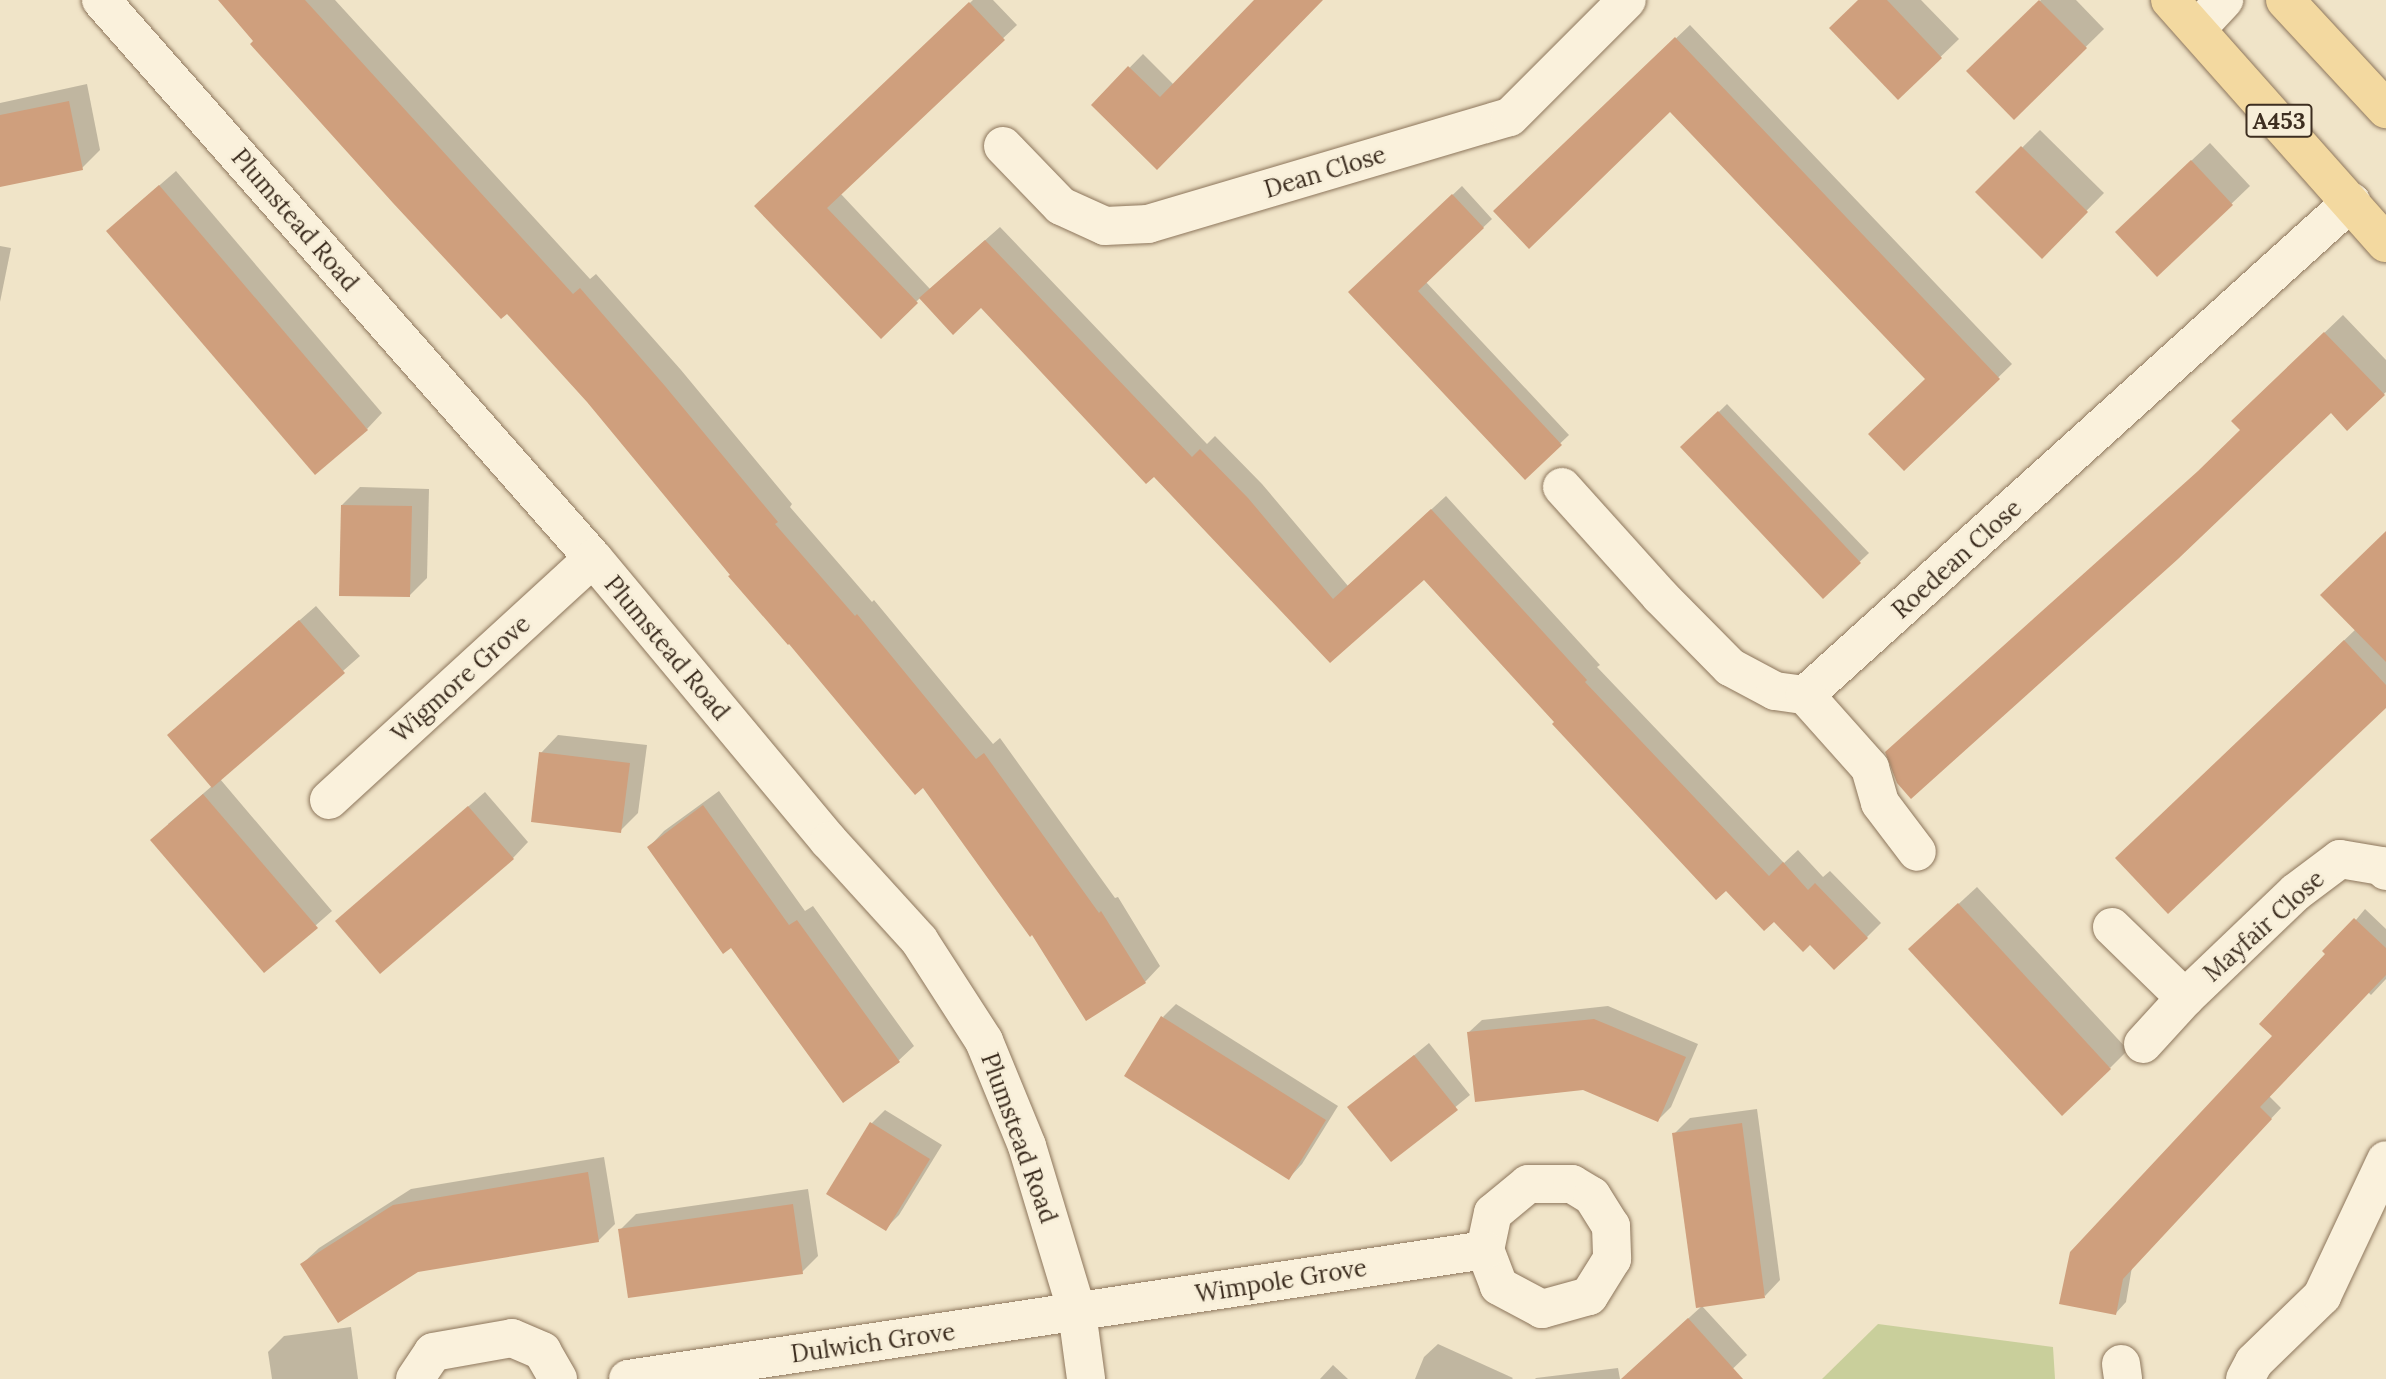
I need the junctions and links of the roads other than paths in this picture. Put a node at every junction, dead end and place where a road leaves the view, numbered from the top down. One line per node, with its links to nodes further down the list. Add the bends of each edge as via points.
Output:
1 (101, 0): 12 (street, Plumstead Road)
2 (1627, 0): 8 (street, Dean Close, via 1510,117 1148,224 1105,226 1061,206)
3 (2170, 0): 6 (main road, A453)
4 (2224, 0): 6 (street)
5 (2285, 0): 7 (main road)
6 (2197, 29): 9 (main road, A453)
7 (2386, 109)
8 (1003, 146)
9 (2351, 202): 10 (main road, A453); 13 (street, Roedean Close)
10 (2386, 243)
11 (1562, 486): 13 (street, via 1730,667 1775,691)
12 (593, 558): 14 (street, Wigmore Grove); 22 (street, Plumstead Road, via 919,940 984,1041 1027,1146)
13 (1805, 695): 15 (street, via 1870,768 1880,803)
14 (329, 800)
15 (1917, 852)
16 (2386, 871): 18 (street, Mayfair Close, via 2381,866 2340,859 2296,892)
17 (2112, 927): 18 (street, Mayfair Close)
18 (2185, 998): 19 (street, Mayfair Close)
19 (2143, 1044)
20 (2386, 1160): 23 (street, via 2322,1296)
21 (1485, 1250): 22 (street, Wimpole Grove)
22 (1077, 1312): 26 (street, Dulwich Grove); 27 (street, Plumstead Road)
23 (2250, 1371)
24 (415, 1379): 25 (street, via 433,1352 512,1338 542,1352)
25 (558, 1379)
26 (628, 1379)
27 (1086, 1379)

